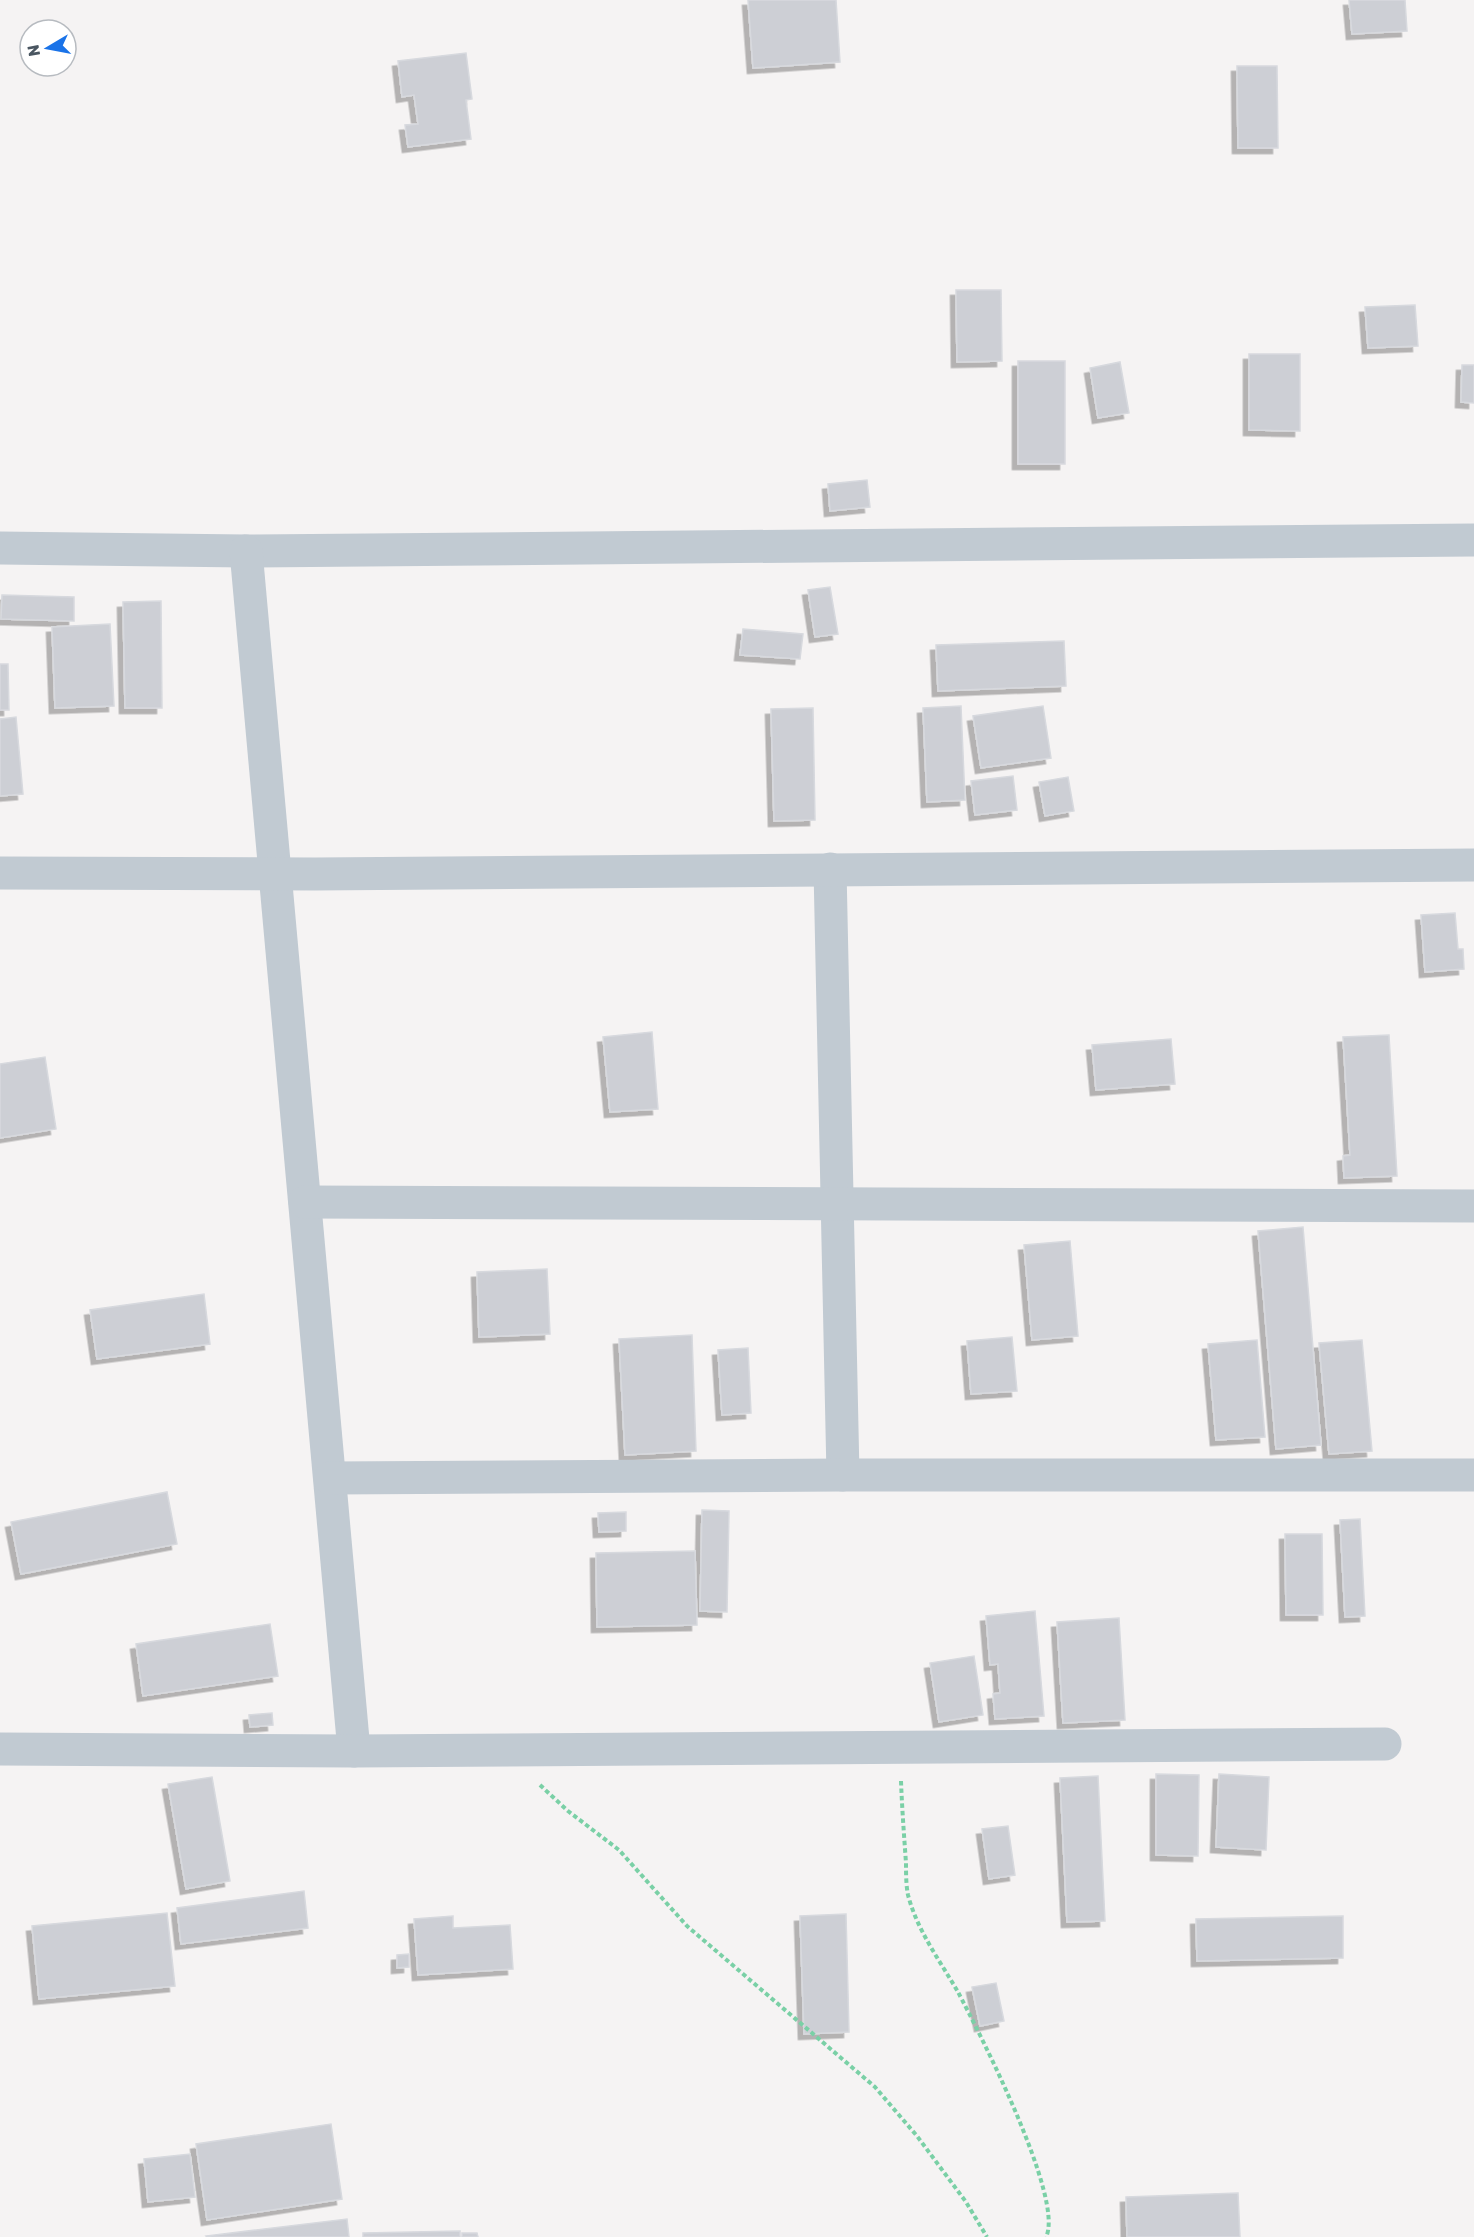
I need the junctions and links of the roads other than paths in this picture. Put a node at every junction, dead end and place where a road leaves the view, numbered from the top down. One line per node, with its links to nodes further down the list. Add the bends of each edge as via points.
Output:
1 (1474, 540): 3 (street)
2 (0, 548): 3 (street)
3 (246, 551): 7 (street)
4 (1474, 865): 5 (street)
5 (830, 869): 7 (street); 9 (street)
6 (0, 873): 7 (street)
7 (275, 874): 8 (street)
8 (305, 1202): 9 (street); 13 (street)
9 (837, 1205): 10 (street); 11 (street)
10 (1474, 1206)
11 (843, 1475): 12 (street); 13 (street)
12 (1474, 1475)
13 (330, 1478): 16 (street)
14 (1384, 1744): 16 (street)
15 (0, 1749): 16 (street)
16 (354, 1751)

